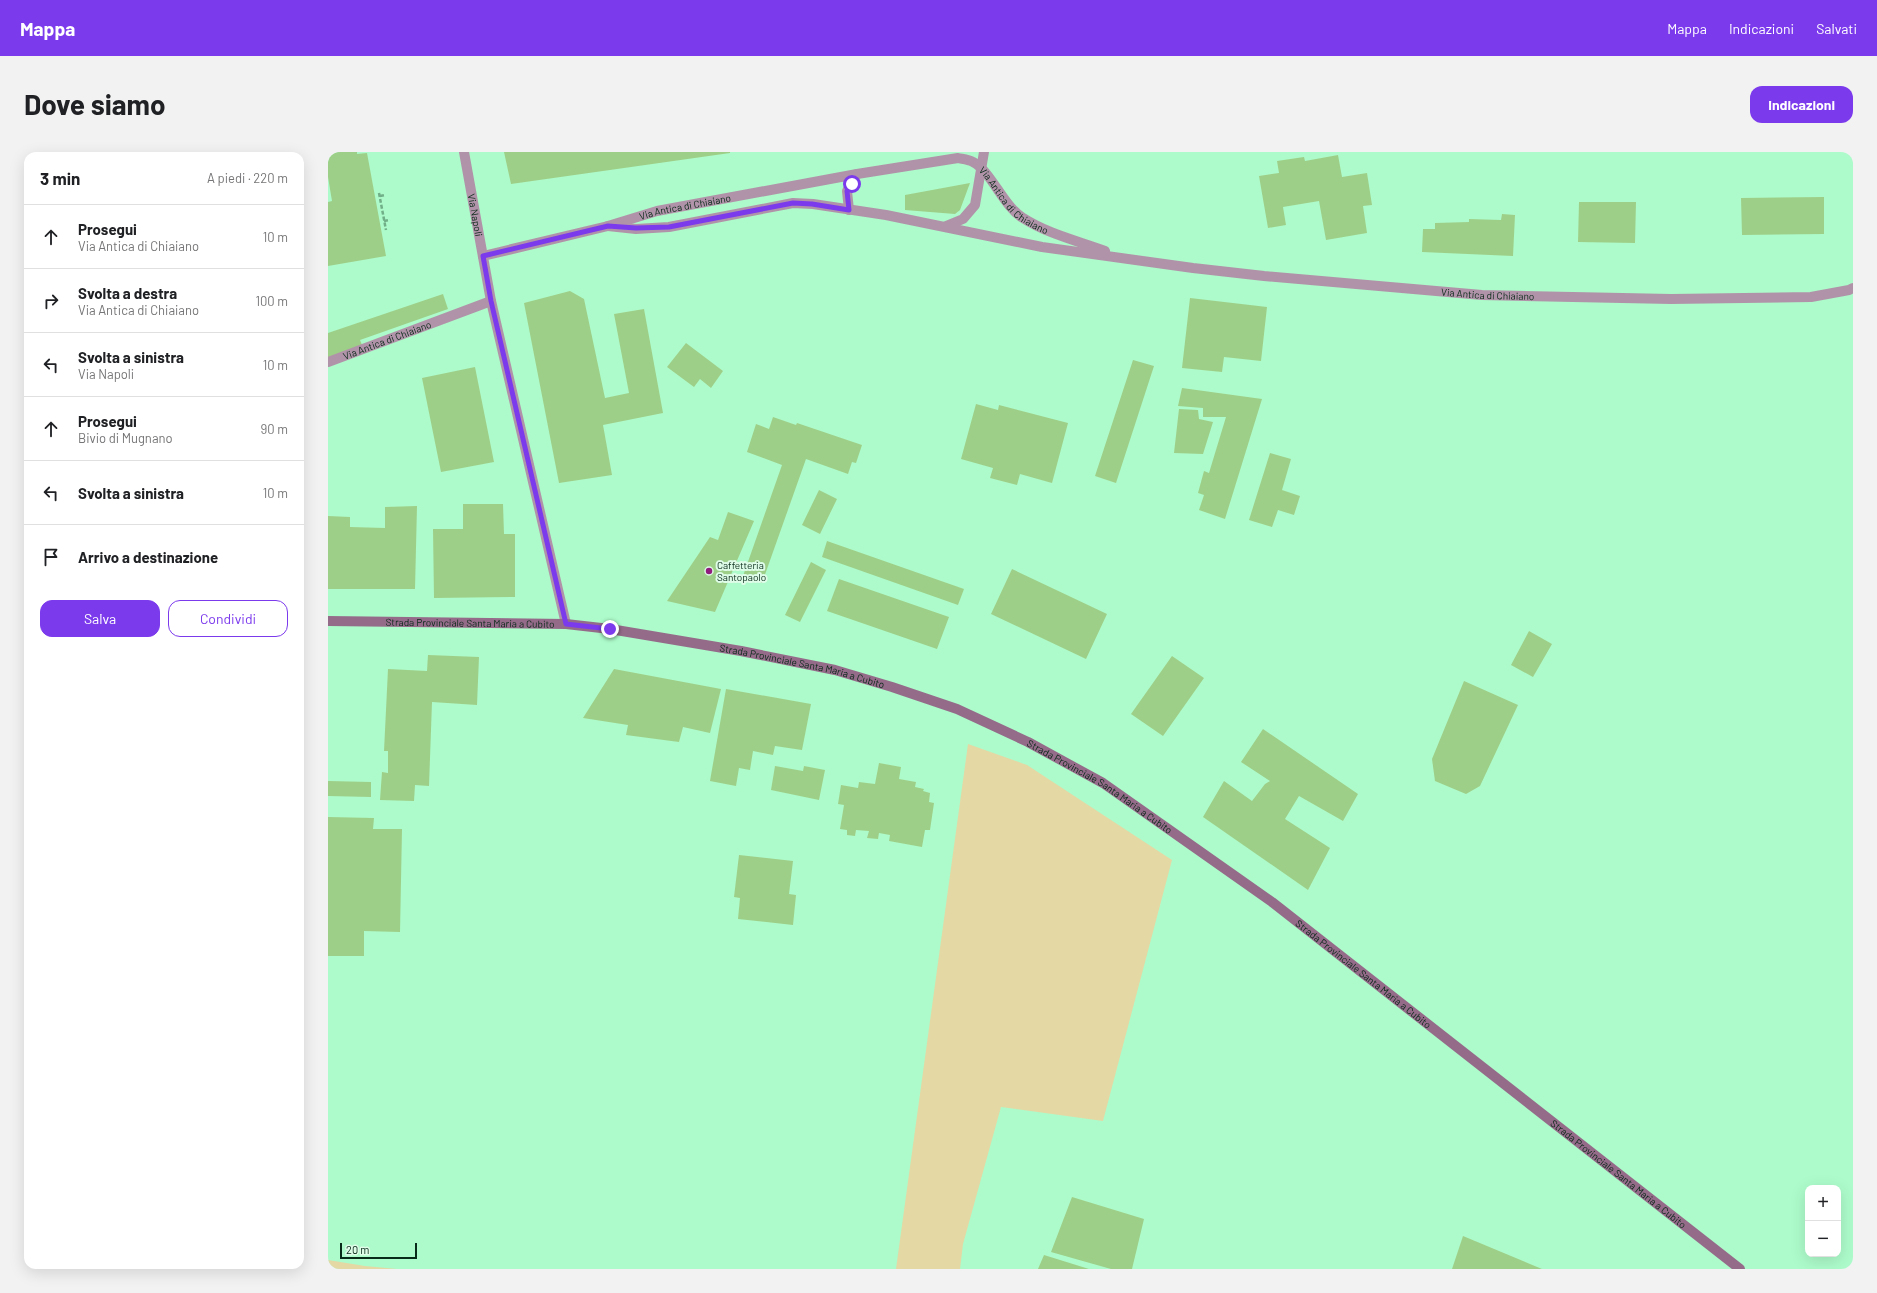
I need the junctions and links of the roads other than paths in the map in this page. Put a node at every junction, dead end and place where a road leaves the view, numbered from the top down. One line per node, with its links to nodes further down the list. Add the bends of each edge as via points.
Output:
1 (464, 152): 8 (street, Via Napoli)
2 (984, 152): 3 (street)
3 (982, 169): 4 (street, Via Antica di Chiaiano, via 973,162 958,158); 7 (street, via 975,204 963,219); 9 (street, Via Antica di Chiaiano, via 1008,205 1022,218 1040,228)
4 (857, 174): 5 (street, via 847,191); 6 (street, Via Antica di Chiaiano, via 658,211)
5 (849, 210): 6 (street, Via Antica di Chiaiano, via 793,203 669,227); 7 (street, Via Antica di Chiaiano)
6 (608, 226): 8 (street, Via Antica di Chiaiano)
7 (946, 226): 9 (street, Via Antica di Chiaiano, via 1042,247)
8 (483, 256): 11 (street, Via Napoli)
9 (1123, 257): 10 (street, Via Antica di Chiaiano, via 1264,276 1482,295 1671,299 1811,297)
10 (1853, 288)
11 (491, 301): 12 (street, Via Antica di Chiaiano); 14 (street, Via Napoli)
12 (328, 362)
13 (328, 621): 14 (main road, Strada Provinciale Santa Maria a Cubito)
14 (566, 624): 15 (main road, Strada Provinciale Santa Maria a Cubito, via 741,650 835,670 892,686 958,709 1028,742 1104,783 1272,902)
15 (1740, 1269)

